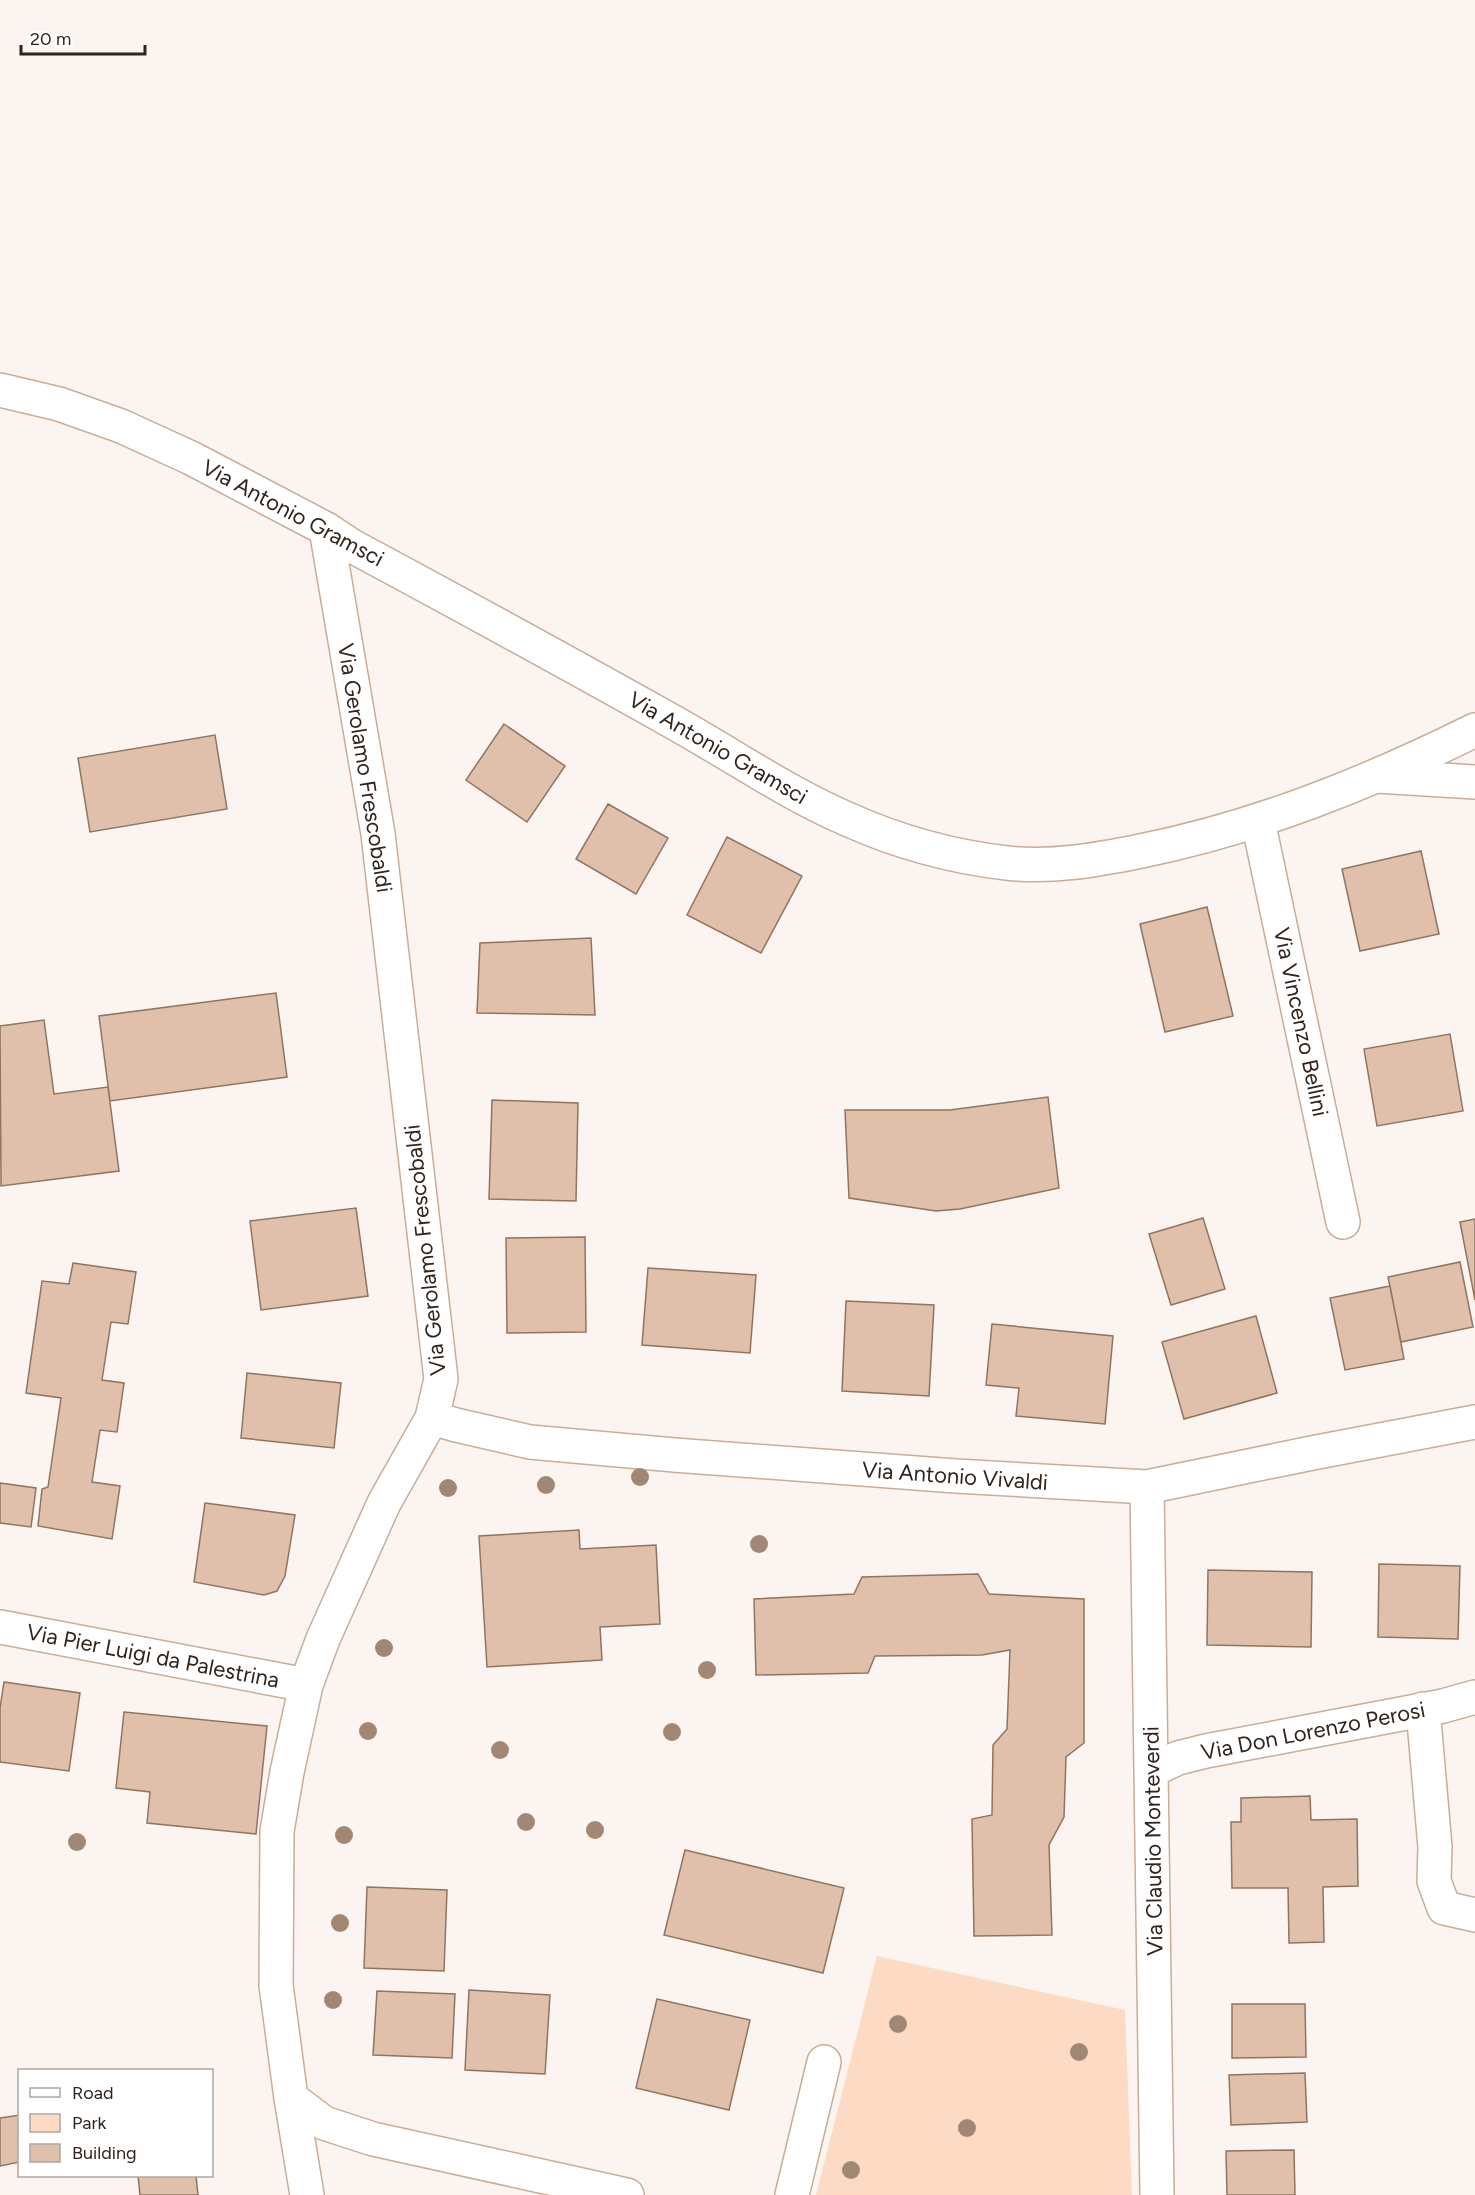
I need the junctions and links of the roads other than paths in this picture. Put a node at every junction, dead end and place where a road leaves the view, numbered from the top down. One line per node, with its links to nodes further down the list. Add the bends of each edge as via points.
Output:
1 (0, 390): 2 (street, Via Antonio Gramsci, via 59,404 121,426)
2 (326, 529): 6 (street, Via Antonio Gramsci, via 796,793 896,838 1008,863 1067,864 1172,845); 8 (street, Via Gerolamo Frescobaldi, via 381,858 441,1379)
3 (1475, 730): 4 (street, Via Antonio Gramsci)
4 (1377, 776): 5 (street); 6 (street, Via Antonio Gramsci)
5 (1475, 782)
6 (1258, 821): 7 (street, Via Vincenzo Bellini)
7 (1343, 1222)
8 (432, 1418): 10 (street, Via Antonio Vivaldi, via 530,1442); 12 (street, Via Gerolamo Frescobaldi, via 384,1503)
9 (1475, 1422): 10 (street, Via Antonio Vivaldi)
10 (1147, 1487): 15 (street, Via Claudio Monteverdi)
11 (0, 1627): 12 (street, Via Pier Luigi da Palestrina)
12 (306, 1685): 18 (street, Via Gerolamo Frescobaldi, via 277,1831 276,1985)
13 (1475, 1697): 14 (street, Via Don Lorenzo Perosi)
14 (1423, 1709): 15 (street, Via Don Lorenzo Perosi, via 1206,1750); 16 (street, via 1435,1847 1434,1881 1444,1908)
15 (1152, 1770): 22 (street, Via Claudio Monteverdi)
16 (1475, 1915)
17 (824, 2062): 21 (street)
18 (291, 2098): 19 (street, Via Gerolamo Frescobaldi); 20 (street, via 324,2122 373,2139)
19 (307, 2195)
20 (627, 2195)
21 (792, 2195)
22 (1157, 2195)

